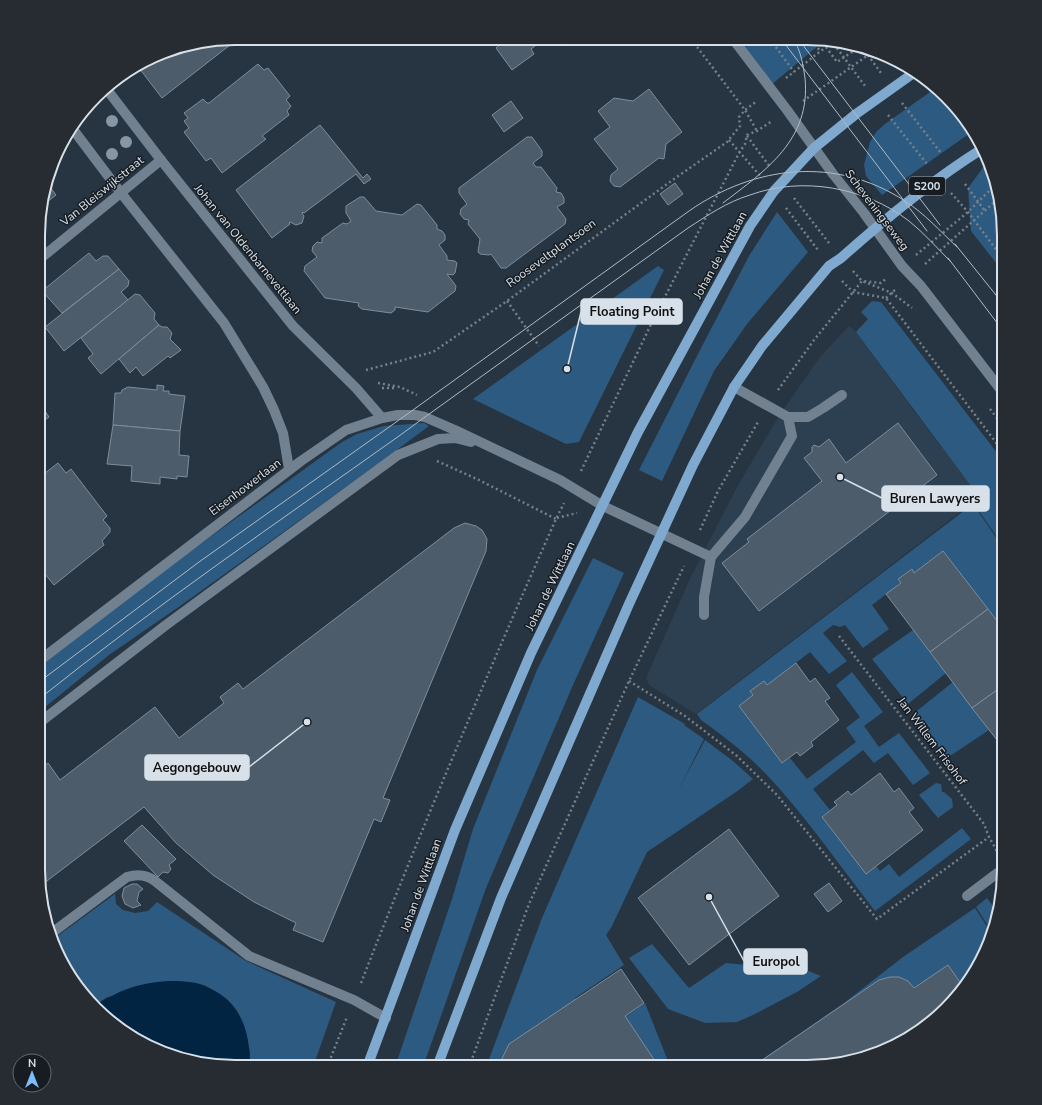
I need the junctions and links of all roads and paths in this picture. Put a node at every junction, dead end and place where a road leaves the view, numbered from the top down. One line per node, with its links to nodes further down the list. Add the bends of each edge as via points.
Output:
1 (696, 45): 16 (path)
2 (738, 45): 21 (street, Scheveningseweg)
3 (774, 45): 12 (path)
4 (816, 45): 7 (path)
5 (827, 46): 11 (path, via 838,62)
6 (837, 48): 11 (path)
7 (820, 51)
8 (854, 51): 11 (path)
9 (868, 55): 11 (path, via 850,67)
10 (871, 56): 14 (path)
11 (844, 58)
12 (794, 72)
13 (910, 76): 14 (main road, Johan de Wittlaan)
14 (892, 89): 21 (main road, Johan de Wittlaan); 25 (path)
15 (109, 93): 24 (street, Johan van Oldenbarneveltlaan)
16 (745, 110): 17 (path); 20 (path, Rooseveltplantsoen, via 739,117 740,126)
17 (757, 131)
18 (75, 133): 29 (street)
19 (747, 135): 26 (path)
20 (729, 140): 23 (path); 41 (path, Rooseveltplantsoen)
21 (814, 148): 26 (main road, Johan de Wittlaan); 33 (street, Scheveningseweg)
22 (977, 152): 25 (main road, S200)
23 (739, 153): 28 (path); 57 (path, Johan de Wittlaan, via 654,318)
24 (161, 160): 29 (street, Van Bleiswijkstraat); 44 (street, Johan van Oldenbarneveltlaan, via 293,326)
25 (952, 168): 30 (path); 33 (main road, S200)
26 (782, 182): 28 (main road, Johan de Wittlaan); 35 (path)
27 (991, 189): 30 (path)
28 (774, 191): 36 (path); 58 (main road, Johan de Wittlaan, via 750,226 707,304 638,432)
29 (121, 193): 34 (street, Van Bleiswijkstraat); 56 (street, via 224,323 235,341 274,410 283,433)
30 (979, 202): 32 (path)
31 (994, 203): 32 (path)
32 (985, 210): 37 (path)
33 (875, 228): 35 (main road, S200); 37 (street, Scheveningseweg, via 902,266)
34 (45, 256)
35 (841, 258): 36 (main road, S200); 39 (path, via 862,281)
36 (829, 266): 38 (path); 46 (main road, S200, via 762,346)
37 (912, 275): 39 (path); 45 (street, Scheveningseweg)
38 (853, 292): 40 (path); 48 (path, via 814,340)
39 (892, 293): 40 (path); 42 (path)
40 (886, 298): 53 (path)
41 (507, 301): 43 (path); 44 (path, Rooseveltplantsoen, via 433,352)
42 (915, 311)
43 (539, 346)
44 (344, 376): 52 (street, Johan van Oldenbarneveltlaan)
45 (997, 385)
46 (734, 387): 48 (street); 60 (main road, S200, via 693,465)
47 (842, 395): 50 (street, via 808,417)
48 (768, 405): 50 (street); 61 (path, via 718,492)
49 (990, 408): 51 (path)
50 (788, 417): 62 (street, via 792,436 745,517)
51 (997, 417)
52 (382, 418): 54 (street, Eisenhowerlaan, via 398,415 425,417); 56 (street, Eisenhowerlaan, via 346,430)
53 (997, 444)
54 (491, 446): 57 (street, Eisenhowerlaan); 67 (street, Eisenhowerlaan, via 455,438 438,439 398,455 172,620)
55 (433, 460): 59 (path)
56 (289, 469): 65 (street, Eisenhowerlaan)
57 (573, 487): 58 (street, Eisenhowerlaan); 59 (path, Johan de Wittlaan)
58 (603, 506): 60 (street); 74 (main road, Johan de Wittlaan, via 531,653 455,830)
59 (556, 518): 73 (path, Johan de Wittlaan, via 471,712)
60 (662, 534): 61 (street); 77 (main road, S200, via 501,898)
61 (692, 548): 62 (street); 66 (path)
62 (711, 557): 63 (street, via 704,597)
63 (704, 615)
64 (839, 636): 68 (path, Jan Willem Frisohof, via 984,824)
65 (45, 657)
66 (629, 681): 68 (path, via 685,716 737,756 777,795 877,919); 78 (path, via 529,904)
67 (45, 718)
68 (989, 837): 69 (path, Jan Willem Frisohof)
69 (997, 851)
70 (997, 873): 71 (street)
71 (967, 896)
72 (55, 931): 73 (street, via 127,877 142,875 155,881 249,956)
73 (354, 1000): 74 (street); 75 (path, Johan de Wittlaan)
74 (386, 1018): 76 (main road, Johan de Wittlaan)
75 (330, 1060)
76 (370, 1060)
77 (440, 1060)
78 (472, 1060)

